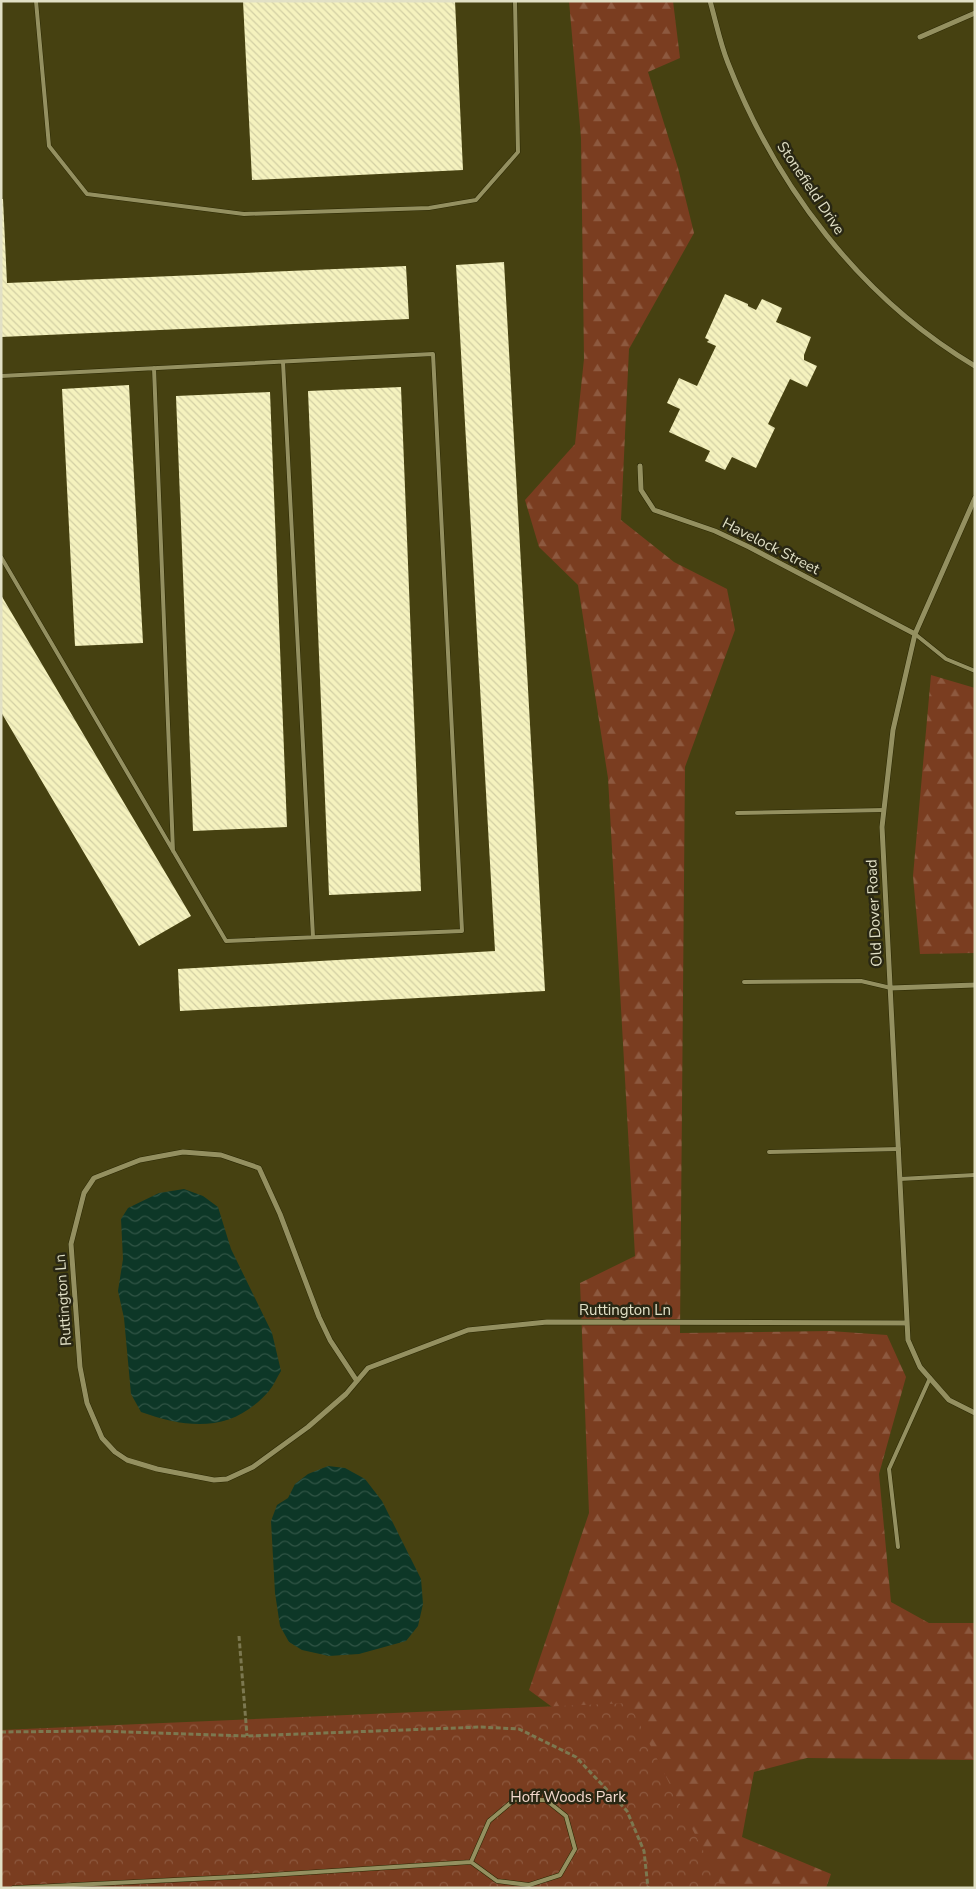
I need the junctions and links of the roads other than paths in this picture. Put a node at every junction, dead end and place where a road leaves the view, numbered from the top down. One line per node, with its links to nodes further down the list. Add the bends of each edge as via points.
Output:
1 (36, 1): 2 (lane, via 49,146 87,194 244,214 429,208 476,200 518,152)
2 (516, 1)
3 (710, 1): 7 (street, Stonefield Drive, via 727,61 752,118 781,172 823,232 864,278 909,320)
4 (975, 13): 5 (street)
5 (920, 37)
6 (283, 362): 8 (lane); 18 (lane); 18 (lane, via 433,354 462,931)
7 (975, 366)
8 (154, 368): 9 (lane); 17 (lane)
9 (1, 376)
10 (640, 466): 13 (street, Havelock Street, via 641,490 654,510 715,531)
11 (975, 498): 13 (street, Old Dover Road)
12 (1, 557): 17 (lane)
13 (915, 634): 14 (lane, via 946,659); 15 (street, Old Dover Road, via 893,730)
14 (975, 671)
15 (884, 810): 16 (lane); 21 (street, Old Dover Road, via 882,827)
16 (737, 813)
17 (173, 852): 18 (lane, via 226,941)
18 (313, 937)
19 (744, 982): 21 (lane, via 861,981)
20 (975, 985): 21 (street)
21 (891, 988): 22 (street, Old Dover Road)
22 (898, 1149): 23 (lane); 25 (street, Old Dover Road)
23 (769, 1152)
24 (975, 1175): 25 (lane)
25 (900, 1179): 26 (street, Old Dover Road)
26 (907, 1323): 27 (street, Old Dover Road, via 908,1340 920,1367); 28 (street, Ruttington Ln, via 547,1322 468,1330 368,1368)
27 (930, 1378): 29 (street, via 949,1400); 30 (lane, via 889,1469)
28 (357, 1382): 28 (street, Ruttington Ln, via 308,1427 253,1468 228,1479 214,1480 157,1469 127,1460 115,1452 102,1438 88,1403 80,1367 71,1253 84,1193 94,1178 140,1160 183,1152 221,1155 259,1168 319,1317)
29 (975, 1413)
30 (898, 1546)
31 (471, 1862): 31 (lane, via 497,1881 529,1885 560,1875 575,1849 566,1816 546,1800 514,1800 489,1821); 32 (lane)
32 (13, 1888)

